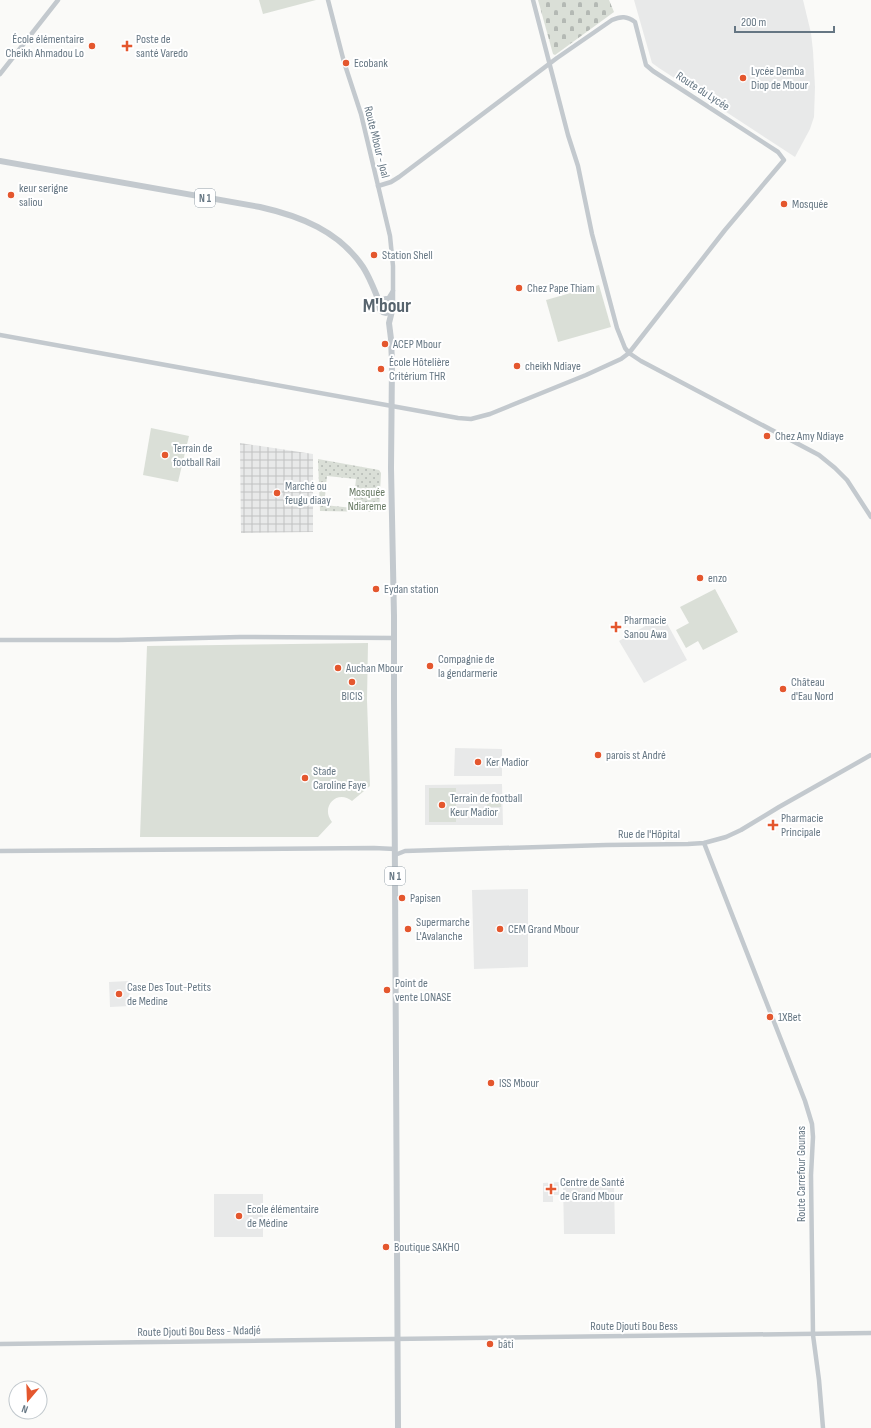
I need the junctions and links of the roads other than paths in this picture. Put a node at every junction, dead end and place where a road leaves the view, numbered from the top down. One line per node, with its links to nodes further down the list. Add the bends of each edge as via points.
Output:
1 (58, 0): 5 (main road)
2 (328, 0): 7 (main road, Route Mbour - Joal, via 361,114)
3 (533, 0): 4 (main road)
4 (550, 64): 7 (main road, via 399,177); 13 (main road, via 578,166 592,234 617,328); 13 (main road, Route du Lycée, via 612,20 619,16 630,18 635,22 646,65 778,152 784,160 725,230)
5 (0, 74)
6 (0, 161): 8 (highway, N 1, via 260,207 294,216 315,225 342,243 363,266 376,294)
7 (378, 186): 8 (main road, Route Mbour - Joal, via 392,246 393,291)
8 (386, 301): 9 (highway, N 1, via 380,308); 10 (highway, N 1, via 393,307)
9 (382, 311): 10 (highway); 11 (highway, N 1)
10 (392, 311): 11 (highway, N 1)
11 (389, 323): 14 (highway, N 1)
12 (0, 335): 14 (main road)
13 (629, 353): 14 (main road, via 586,375 475,418 458,418); 15 (main road, via 641,362 819,455 847,480)
14 (392, 406): 16 (highway, N 1)
15 (871, 517)
16 (394, 638): 17 (main road, via 240,636); 20 (highway, N 1)
17 (0, 640)
18 (871, 755): 19 (main road, Rue de l'Hôpital, via 736,833)
19 (704, 843): 22 (main road, Rue de l'Hôpital); 24 (main road, Route Carrefour Gounas, via 812,1124)
20 (395, 850): 21 (main road, via 367,848); 22 (main road); 22 (main road); 25 (highway, N 1)
21 (0, 851)
22 (405, 851)
23 (871, 1333): 24 (main road, Route Djouti Bou Bess)
24 (813, 1335): 25 (main road, Route Djouti Bou Bess); 28 (main road, Route Carrefour Gounas)
25 (398, 1339): 26 (main road, Route Djouti Bou Bess - Ndadjé); 27 (highway, N 1)
26 (0, 1344)
27 (398, 1428)
28 (823, 1428)

